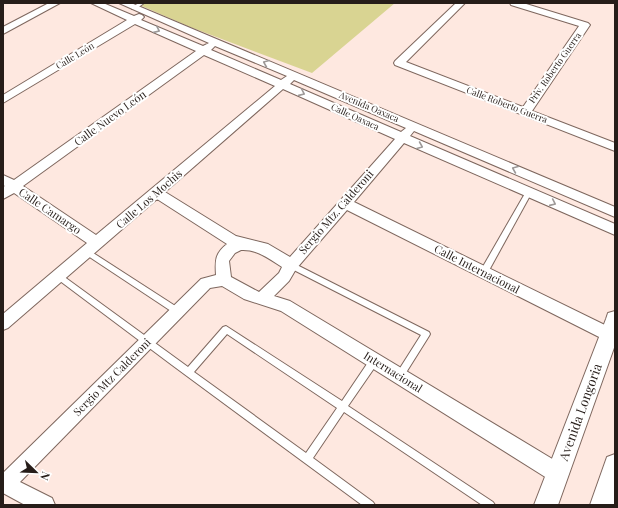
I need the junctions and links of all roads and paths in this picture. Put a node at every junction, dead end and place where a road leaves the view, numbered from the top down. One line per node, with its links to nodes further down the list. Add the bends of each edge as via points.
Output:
1 (56, 3): 8 (street)
2 (95, 3): 7 (street, Calle Oaxaca)
3 (123, 3): 6 (street, Avenida Oaxaca)
4 (461, 3): 14 (street, Calle Roberto Guerra, via 399,63)
5 (514, 3): 14 (street, Priv. Roberto Guerra, via 585,25)
6 (141, 8): 7 (street, Calle León); 9 (street, Avenida Oaxaca)
7 (134, 20): 10 (street, Calle Oaxaca, one-way to 10); 13 (street, Calle León)
8 (3, 31)
9 (217, 42): 10 (street, Calle Nuevo León); 11 (street, Avenida Oaxaca, one-way to 9)
10 (204, 50): 12 (street, Calle Oaxaca); 18 (street, Calle Nuevo León)
11 (294, 75): 12 (street, Calle Los Mochis); 15 (street, Avenida Oaxaca)
12 (283, 84): 16 (street, Calle Oaxaca, one-way to 16); 20 (street, Calle Los Mochis)
13 (3, 100)
14 (525, 113): 17 (street, Calle Roberto Guerra)
15 (413, 126): 16 (street, Sergio Mtz. Calderoni); 22 (street, Avenida Oaxaca, one-way to 15)
16 (402, 138): 19 (street, Calle Oaxaca, one-way to 19); 21 (street, Sergio Mtz. Calderoni)
17 (615, 147)
18 (7, 187): 25 (street, Calle Camargo)
19 (529, 192): 23 (street, Calle Oaxaca, one-way to 23); 27 (lane)
20 (157, 193): 24 (street, via 232,240); 25 (street, Calle Los Mochis)
21 (345, 203): 26 (street, Sergio Mtz. Calderoni); 27 (street, Calle Internacional)
22 (615, 212)
23 (615, 230)
24 (243, 243): 26 (street, via 259,246); 29 (street, via 231,248 222,260)
25 (92, 248): 28 (street, Calle Los Mochis); 31 (lane)
26 (291, 265): 30 (street, Sergio Mtz. Calderoni, via 284,277); 37 (lane, via 426,334)
27 (484, 272): 33 (street, Calle Internacional)
28 (58, 276): 32 (street, Calle Los Mochis); 34 (lane)
29 (224, 280): 30 (street, Internacional); 31 (street, Sergio Mtz Calderoni, via 206,283)
30 (261, 299): 35 (street, Internacional, via 285,306)
31 (177, 312): 34 (street, Sergio Mtz Calderoni)
32 (3, 323)
33 (612, 327): 41 (street, Avenida Longoria)
34 (146, 343): 36 (lane); 42 (street, Sergio Mtz Calderoni)
35 (374, 361): 37 (street, Internacional); 38 (lane)
36 (189, 372): 38 (lane, via 226,329); 39 (lane)
37 (399, 376): 41 (street, Internacional)
38 (342, 407): 39 (lane); 45 (lane)
39 (307, 458): 44 (lane)
40 (615, 465): 47 (street)
41 (557, 473): 46 (street, Avenida Longoria)
42 (4, 483): 43 (street)
43 (45, 505)
44 (370, 505)
45 (490, 505)
46 (546, 505)
47 (602, 505)

